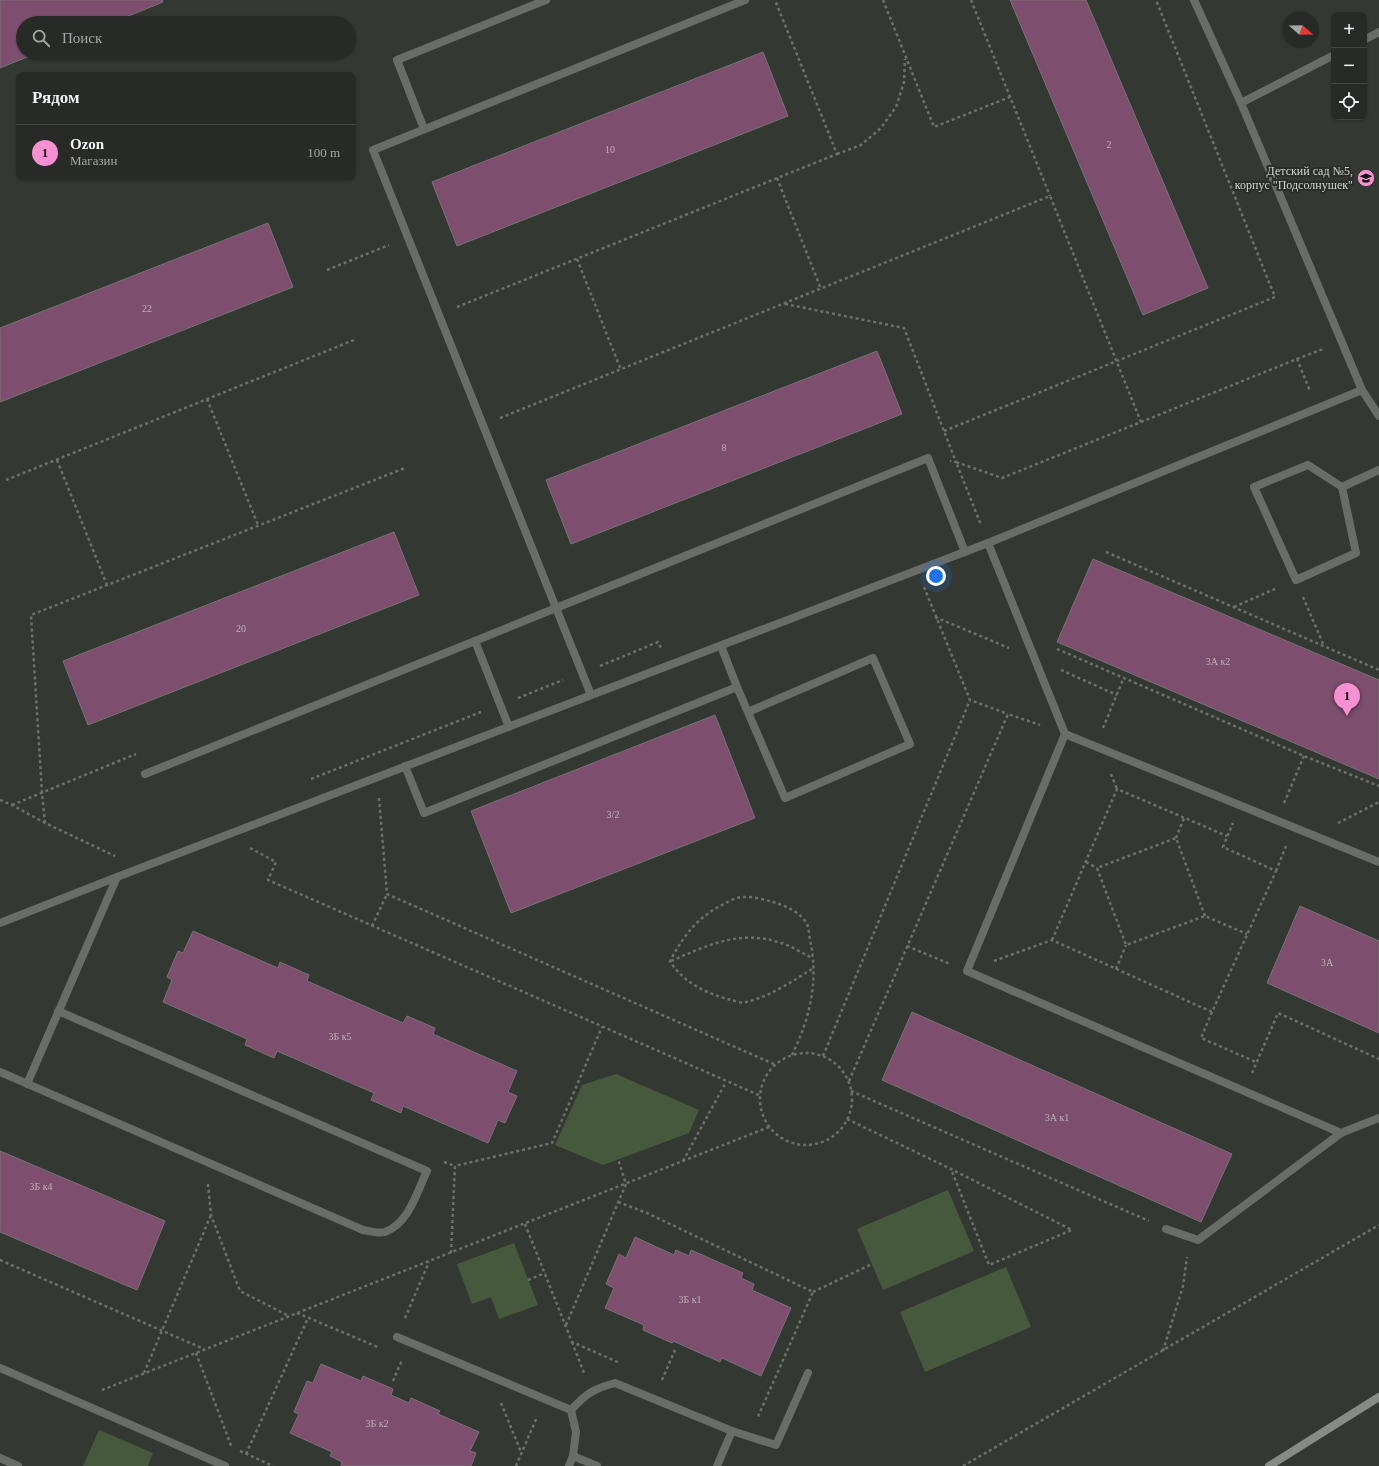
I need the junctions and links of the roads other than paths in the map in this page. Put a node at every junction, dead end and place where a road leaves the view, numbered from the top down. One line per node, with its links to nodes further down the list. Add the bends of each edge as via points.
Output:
1 (546, 0): 8 (lane, via 397,60)
2 (746, 0): 8 (lane)
3 (1194, 0): 7 (lane)
4 (1379, 32): 5 (lane)
5 (1367, 38)
6 (1331, 57): 7 (lane)
7 (1241, 102): 9 (lane)
8 (424, 129): 15 (lane, via 373,150)
9 (1362, 390): 10 (lane); 13 (lane)
10 (1379, 416)
11 (1379, 470): 12 (lane)
12 (1342, 487): 12 (lane, via 1308,465 1254,487 1296,580 1356,553)
13 (988, 543): 14 (lane); 22 (lane)
14 (965, 552): 15 (lane, via 928,458); 17 (lane)
15 (556, 608): 16 (lane); 19 (lane)
16 (475, 641): 21 (lane); 24 (lane)
17 (721, 646): 18 (lane); 19 (lane)
18 (737, 687): 20 (lane); 23 (lane, via 424,813)
19 (591, 695): 21 (lane)
20 (748, 712): 20 (lane, via 785,798 910,744 873,658)
21 (509, 726): 23 (lane)
22 (1065, 734): 25 (lane); 32 (lane, via 966,971)
23 (405, 766): 26 (lane)
24 (145, 774)
25 (1379, 862)
26 (117, 877): 27 (lane); 28 (lane)
27 (0, 923)
28 (58, 1011): 30 (lane); 30 (lane, via 427,1171 410,1209 398,1224 384,1233 363,1230)
29 (0, 1072): 30 (lane)
30 (27, 1084)
31 (1379, 1118): 32 (lane)
32 (1341, 1133): 33 (lane, via 1198,1240)
33 (1166, 1229)
34 (397, 1337): 38 (lane)
35 (0, 1368): 43 (lane)
36 (808, 1373): 39 (lane, via 776,1445)
37 (1379, 1397): 47 (main road)
38 (571, 1410): 39 (lane, via 596,1388 615,1382); 40 (lane, via 576,1432)
39 (732, 1431): 46 (lane)
40 (573, 1456): 44 (lane); 45 (lane)
41 (0, 1458): 42 (lane)
42 (18, 1466)
43 (225, 1466)
44 (569, 1466)
45 (597, 1466)
46 (717, 1466)
47 (1269, 1466)

